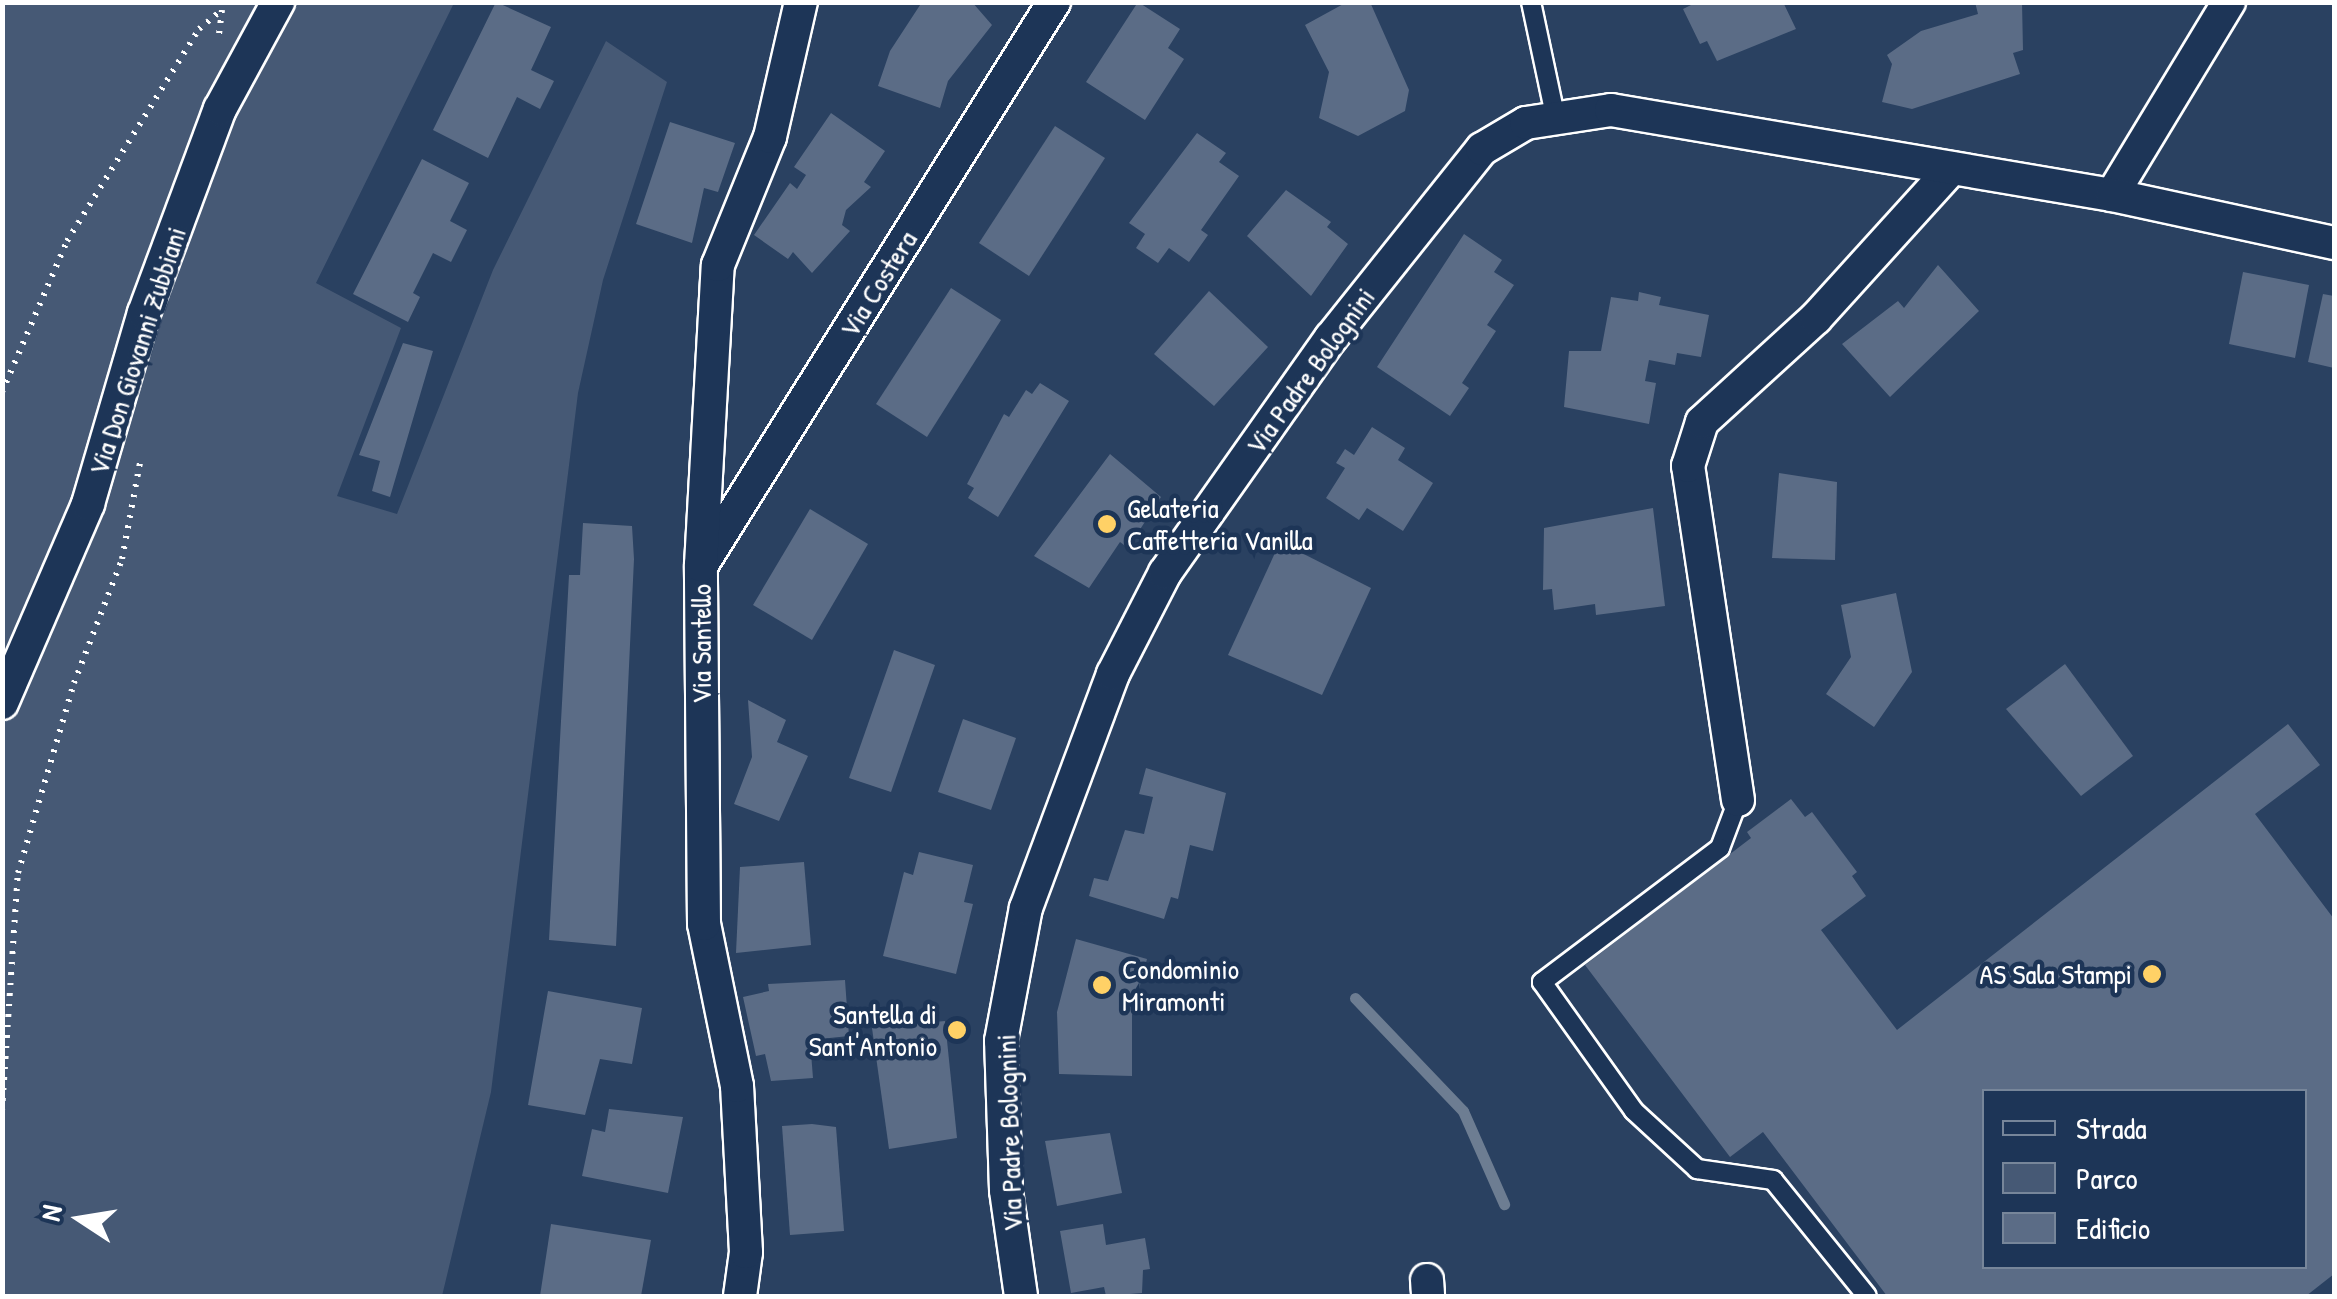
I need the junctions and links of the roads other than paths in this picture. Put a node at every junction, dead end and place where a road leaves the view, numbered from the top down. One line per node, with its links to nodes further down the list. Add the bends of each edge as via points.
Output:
1 (278, 2): 11 (street, Via Don Giovanni Zubbiani, via 220,109 144,313 88,504)
2 (801, 2): 10 (street, Via Santello, via 770,138 718,265)
3 (1054, 2): 10 (street, Via Costera)
4 (1530, 2): 6 (lane)
5 (2229, 2): 8 (street)
6 (1555, 116): 7 (street, Via Padre Bolognini, via 1611,110); 14 (street, Via Padre Bolognini, via 1482,149 1331,338 1166,573 1113,674 1026,908 1000,1041 1006,1190)
7 (1952, 168): 8 (street, Via Padre Bolognini); 12 (street, via 1816,318 1702,422 1688,466)
8 (2112, 195): 9 (street, Via Padre Bolognini)
9 (2334, 243)
10 (701, 564): 13 (street, Via Santello, via 704,924 737,1086 746,1252)
11 (2, 704)
12 (1738, 800): 15 (lane, via 1720,848 1542,982 1634,1111 1698,1168 1773,1180)
13 (740, 1296)
14 (1021, 1296)
15 (1867, 1296)

